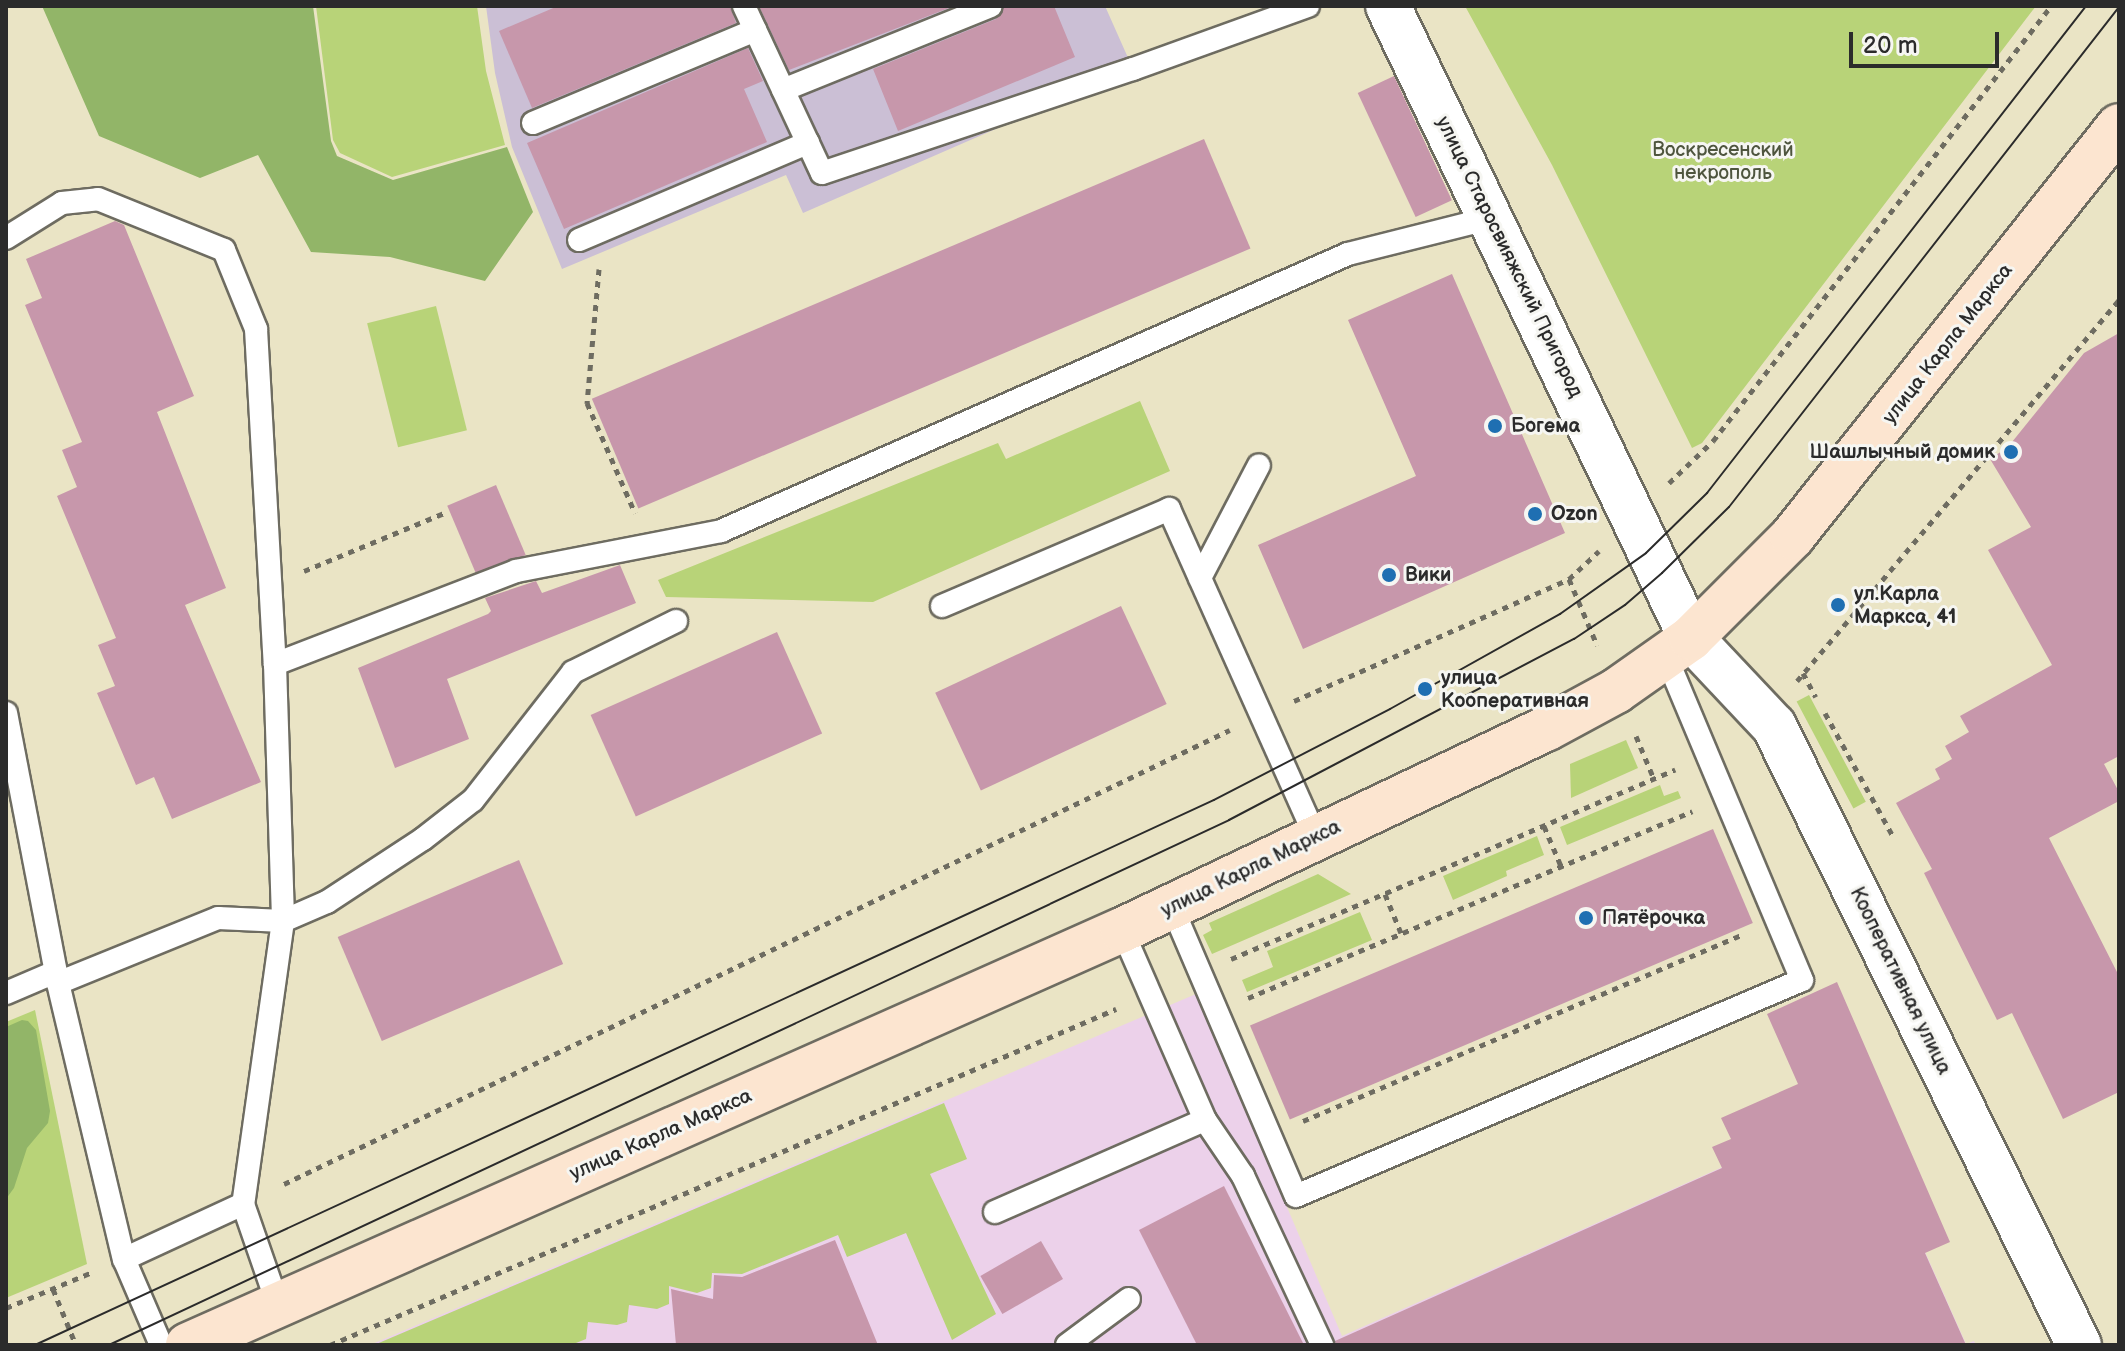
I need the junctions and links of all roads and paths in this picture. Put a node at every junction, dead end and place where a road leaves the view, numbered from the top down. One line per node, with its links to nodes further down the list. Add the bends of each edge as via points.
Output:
1 (744, 6): 6 (lane)
2 (991, 6): 7 (lane)
3 (1308, 6): 10 (lane, via 822,173)
4 (1388, 6): 11 (street, улица Старосвияжский Пригород)
5 (2051, 6): 17 (path, via 1713,441)
6 (755, 30): 7 (lane); 8 (lane)
7 (783, 90): 10 (lane)
8 (533, 123)
9 (2116, 138): 25 (main road, улица Карла Маркса, via 1792,537)
10 (808, 143): 12 (lane)
11 (1491, 218): 17 (street, улица Старосвияжский Пригород); 18 (lane, via 1348,254 721,531)
12 (584, 237): 18 (path, via 600,260 587,403)
13 (6, 238): 21 (lane, via 62,203 98,199 224,250 256,329)
14 (2119, 300): 27 (path)
15 (1259, 465): 19 (lane)
16 (444, 513): 21 (path)
17 (1633, 518): 20 (path); 25 (street, улица Старосвияжский Пригород)
18 (649, 545): 26 (lane, via 516,571)
19 (1200, 578): 22 (lane, via 1169,509); 29 (lane)
20 (1569, 579): 24 (path); 29 (path)
21 (270, 585): 26 (lane)
22 (942, 606)
23 (676, 621): 42 (lane, via 573,672 473,800 327,902)
24 (1597, 645)
25 (1678, 648): 30 (street, Кооперативная улица); 32 (lane); 37 (main road, улица Карла Маркса, via 1616,691 1546,729)
26 (275, 664): 42 (lane)
27 (1803, 673): 30 (path); 36 (path)
28 (6, 713): 46 (lane)
29 (1262, 715): 37 (lane); 52 (path)
30 (1766, 718): 65 (street, Кооперативная улица)
31 (1633, 730): 33 (path)
32 (1708, 756): 33 (path); 34 (lane)
33 (1654, 779): 35 (path)
34 (1726, 796): 38 (path); 41 (lane)
35 (1544, 826): 38 (path); 39 (path)
36 (1893, 836)
37 (1316, 837): 40 (main road, улица Карла Маркса)
38 (1561, 866): 44 (path)
39 (1385, 894): 44 (path); 45 (path)
40 (1172, 907): 43 (main road, улица Карла Маркса); 45 (lane)
41 (1777, 919): 51 (path); 51 (lane, via 1802,980 1436,1138 1296,1196)
42 (283, 921): 46 (lane, via 218,918); 52 (lane)
43 (1122, 930): 48 (lane); 57 (main road, улица Карла Маркса)
44 (1401, 933): 49 (path)
45 (1200, 972): 49 (lane)
46 (57, 977): 47 (lane); 54 (lane)
47 (6, 993)
48 (1151, 994): 50 (lane); 62 (path)
49 (1217, 1011): 51 (lane)
50 (1205, 1120): 53 (lane); 64 (lane, via 1243,1176)
51 (1270, 1135)
52 (243, 1204): 54 (lane); 57 (lane)
53 (995, 1212)
54 (124, 1259): 55 (path); 60 (lane)
55 (53, 1289): 58 (path); 59 (path)
56 (1129, 1299): 63 (lane)
57 (278, 1305): 61 (main road, улица Карла Маркса)
58 (6, 1308)
59 (76, 1345)
60 (161, 1345)
61 (188, 1345)
62 (330, 1345)
63 (1067, 1345)
64 (1322, 1345)
65 (2079, 1345)

